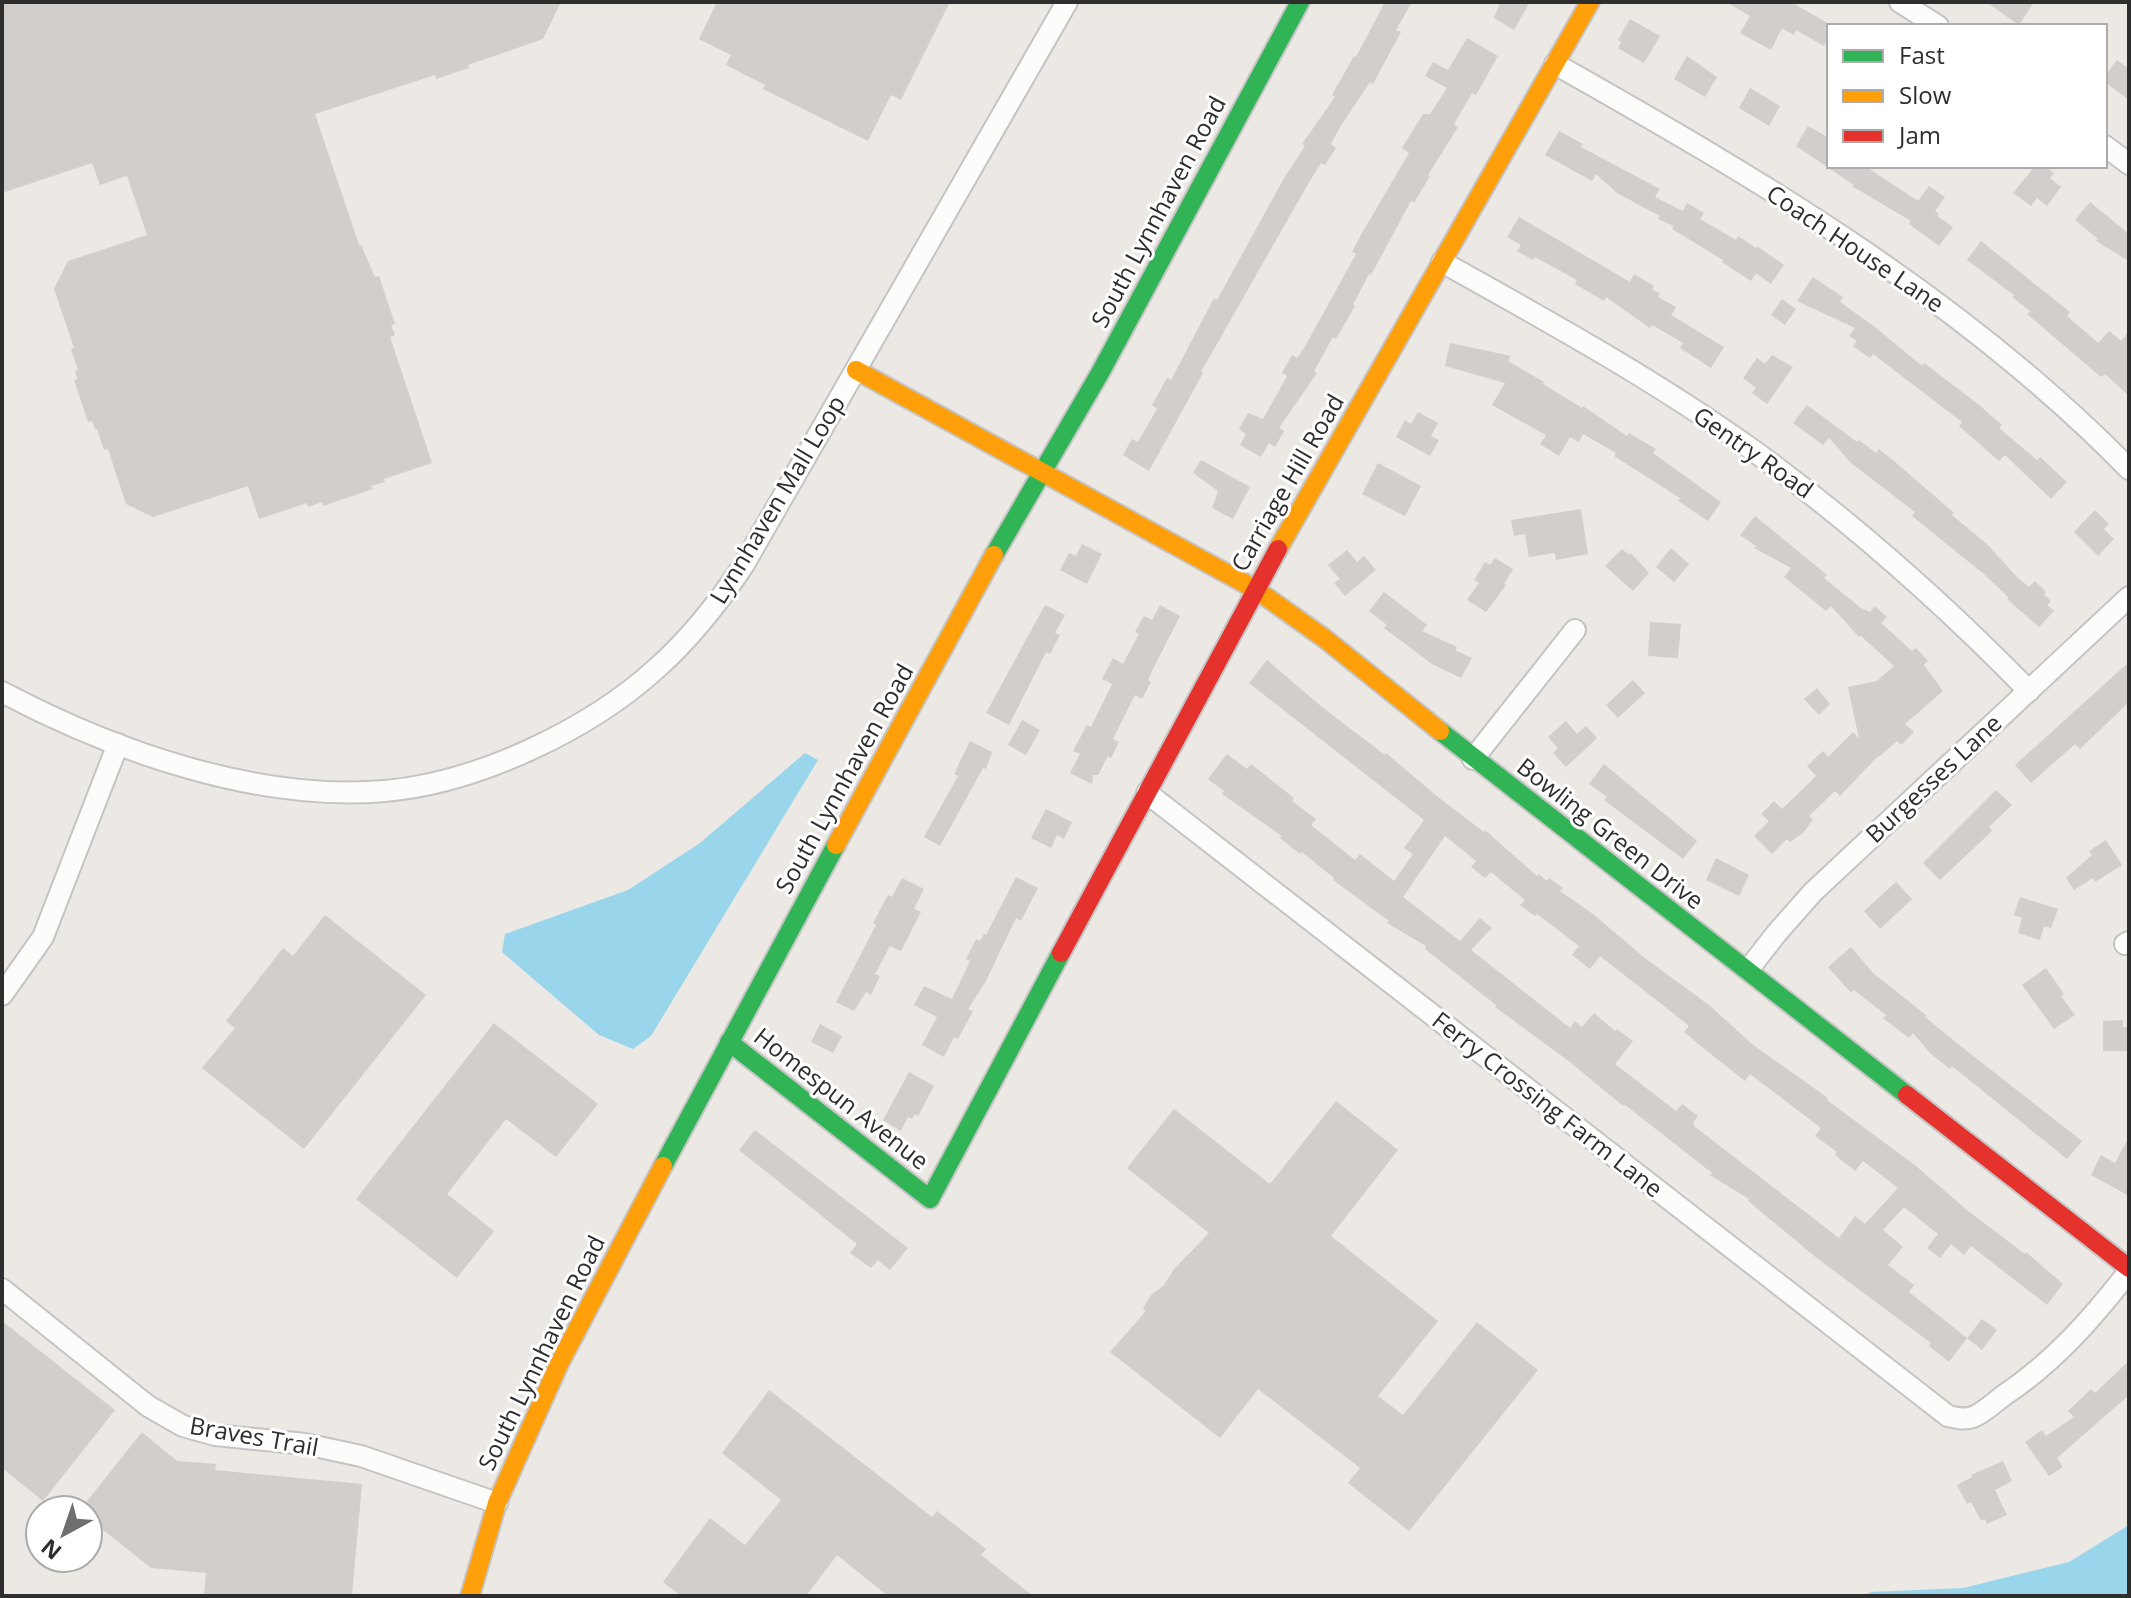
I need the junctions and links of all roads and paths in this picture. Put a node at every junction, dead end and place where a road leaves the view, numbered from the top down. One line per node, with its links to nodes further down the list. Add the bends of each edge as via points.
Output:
1 (1067, 2): 10 (street, Lynnhaven Mall Loop)
2 (1300, 2): 12 (street, South Lynnhaven Road, via 1100,373)
3 (1590, 2): 6 (street, Carriage Hill Road)
4 (1900, 2): 5 (street)
5 (1935, 24)
6 (1555, 64): 9 (street, Carriage Hill Road); 11 (street, Coach House Lane, via 1864,251 2029,376)
7 (2107, 148): 8 (street)
8 (2129, 164)
9 (1442, 262): 13 (street, Carriage Hill Road); 16 (street, Gentry Road, via 1597,350 1752,450 1897,564)
10 (856, 370): 12 (street, Bowling Green Drive); 18 (street, Lynnhaven Mall Loop, via 716,605 657,669 577,726 528,751 433,782 386,791 332,792 277,788)
11 (2129, 469)
12 (1040, 472): 13 (street, Bowling Green Drive); 24 (street, South Lynnhaven Road)
13 (1255, 589): 19 (street, Bowling Green Drive); 20 (street, Carriage Hill Road)
14 (2129, 597): 16 (street, Burgesses Lane)
15 (1575, 630): 19 (street)
16 (2029, 691): 21 (street, Burgesses Lane, via 1813,892)
17 (2, 692): 18 (street, Lynnhaven Mall Loop)
18 (118, 744): 23 (street, via 43,937)
19 (1473, 759): 21 (street, Bowling Green Drive)
20 (1147, 793): 22 (street, Carriage Hill Road); 25 (street, Ferry Crossing Farm Lane, via 1948,1416 1974,1417 2022,1384 2090,1321)
21 (1748, 970): 25 (street, Bowling Green Drive)
22 (1040, 994): 24 (street, Homespun Avenue, via 930,1199)
23 (2, 995)
24 (729, 1042): 27 (street, South Lynnhaven Road, via 559,1364)
25 (2129, 1270)
26 (2, 1289): 27 (street, Braves Trail, via 169,1420 215,1435 361,1456)
27 (497, 1503): 28 (street, South Lynnhaven Road)
28 (470, 1596)

